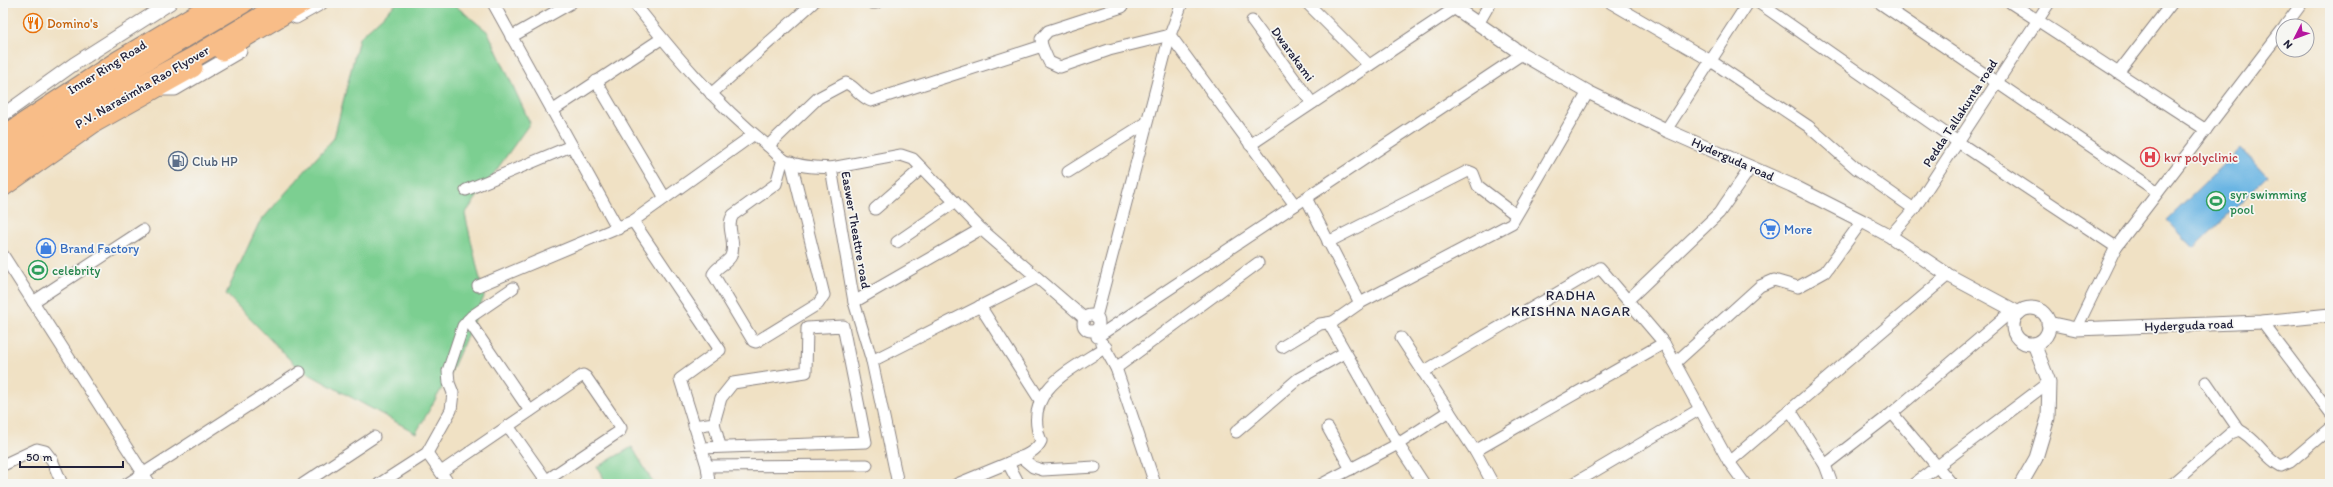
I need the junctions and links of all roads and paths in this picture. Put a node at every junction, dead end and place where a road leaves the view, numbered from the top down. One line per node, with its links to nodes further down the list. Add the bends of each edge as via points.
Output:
1 (170, 3): 46 (street, via 74,64)
2 (213, 3): 50 (main road, Inner Ring Road, via 117,60)
3 (243, 3): 56 (highway, P.V. Narasimha Rao Flyover, via 118,77)
4 (284, 3): 63 (highway, P.V. Narasimha Rao Flyover, via 72,127)
5 (305, 3): 41 (main road)
6 (321, 3): 41 (street, via 175,89)
7 (493, 3): 31 (street)
8 (571, 3): 31 (street)
9 (634, 3): 32 (street)
10 (813, 3): 43 (street)
11 (872, 3): 12 (street)
12 (876, 3)
13 (1182, 3): 30 (street)
14 (1307, 3): 37 (street)
15 (1490, 3): 29 (street)
16 (1611, 3): 36 (street)
17 (1748, 3): 36 (street)
18 (1759, 3): 52 (street)
19 (1880, 3): 40 (street)
20 (2010, 3): 28 (street)
21 (2049, 3): 28 (street, Pedda Tallakunta road)
22 (2302, 3): 26 (street)
23 (2170, 4): 38 (street)
24 (1451, 6): 29 (street, Hyderguda road); 37 (street)
25 (1122, 7): 34 (street, via 1048,31 1041,39)
26 (2291, 18)
27 (1252, 20): 44 (street, Dwarakami)
28 (2038, 21): 38 (street); 40 (street, Pedda Tallakunta road)
29 (1478, 24): 35 (street, Hyderguda road)
30 (1170, 35): 34 (street, via 1109,50 1060,67 1049,62); 47 (street); 53 (street)
31 (511, 37): 45 (street)
32 (661, 38): 39 (street); 43 (street)
33 (2275, 39): 49 (street)
34 (1042, 46): 55 (street, via 871,101 864,98 853,86 846,83 840,85 818,98)
35 (1522, 54): 42 (street, Hyderguda road); 69 (street)
36 (1711, 61): 48 (street); 73 (street, via 1808,126 1857,169)
37 (1369, 65): 44 (street)
38 (2118, 74): 49 (street)
39 (596, 81): 45 (street); 68 (street)
40 (1998, 82): 52 (street, Pedda Tallakunta road); 67 (street)
41 (157, 89): 65 (main road, via 94,124)
42 (1588, 92): 48 (street, Hyderguda road); 74 (street)
43 (711, 94): 51 (street)
44 (1312, 103): 53 (street)
45 (552, 111): 54 (street)
46 (3, 115)
47 (1146, 124): 61 (street); 97 (street)
48 (1666, 130): 58 (street, Hyderguda road)
49 (2206, 130): 67 (street)
50 (3, 135)
51 (753, 135): 55 (street); 68 (street)
52 (1958, 142): 73 (street, Pedda Tallakunta road); 83 (street)
53 (1250, 144): 71 (street)
54 (571, 146): 66 (street); 77 (street)
55 (768, 146): 57 (street)
56 (3, 154)
57 (787, 160): 59 (street, Easwer Theattre road); 62 (street); 64 (street)
58 (1751, 167): 76 (street, Hyderguda road); 90 (street, via 1719,213)
59 (831, 168): 60 (street, via 901,155 913,159); 92 (street, Easwer Theattre road)
60 (922, 168): 70 (street); 72 (street)
61 (1068, 172)
62 (778, 175): 64 (street); 64 (street, via 776,184 733,215 729,225 733,238 732,254 713,274 753,341 756,342 818,304 824,295)
63 (3, 177)
64 (794, 179)
65 (3, 188)
66 (466, 190)
67 (2158, 192): 83 (street)
68 (665, 198): 75 (street)
69 (1306, 198): 71 (street); 82 (street)
70 (955, 202): 78 (street); 81 (street)
71 (1295, 205): 103 (street)
72 (875, 209)
73 (1914, 209): 80 (street, Pedda Tallakunta road)
74 (1516, 215): 82 (street, via 1478,186 1473,173 1468,171); 93 (street, via 1512,223)
75 (632, 221): 77 (street); 132 (street, via 720,350 680,379)
76 (1862, 221): 80 (street, Hyderguda road); 111 (street, via 1825,272 1798,287 1774,280 1760,286)
77 (618, 229): 88 (street)
78 (981, 229): 87 (street); 92 (street)
79 (143, 230): 91 (street)
80 (1890, 236): 86 (street, Hyderguda road)
81 (897, 242)
82 (1328, 242): 93 (street)
83 (2116, 247): 102 (street)
84 (3, 255): 91 (street)
85 (1258, 263): 112 (street)
86 (1948, 275): 95 (street, Hyderguda road); 120 (street)
87 (1036, 278): 94 (street); 97 (street)
88 (478, 286)
89 (512, 288): 98 (street)
90 (1628, 299): 105 (street); 114 (street, via 1600,268)
91 (33, 302): 148 (street)
92 (854, 302): 110 (street, Easwer Theattre road)
93 (1360, 303): 99 (street)
94 (980, 306): 110 (street); 117 (street)
95 (2016, 311): 101 (street, via 2036,309 2046,316); 106 (street, via 2015,334 2023,342); 123 (street)
96 (2330, 315): 100 (street, Hyderguda road)
97 (1090, 317): 103 (street, via 1085,328)
98 (468, 320): 121 (street); 136 (street, via 463,326 448,371 453,393 451,410)
99 (1333, 322): 108 (street, via 1320,324); 109 (street, via 1332,332)
100 (2262, 322): 102 (street, Hyderguda road); 122 (street)
101 (2048, 323): 102 (street, Hyderguda road); 106 (street, via 2048,334)
102 (2076, 329)
103 (1096, 333): 107 (street)
104 (1401, 338): 114 (street)
105 (1664, 343): 111 (street); 135 (street)
106 (2034, 344): 115 (street)
107 (1106, 347): 112 (street); 117 (street, via 1053,384)
108 (1282, 348)
109 (1344, 352): 129 (street, via 1298,380); 133 (street)
110 (872, 361): 157 (street, Easwer Theattre road)
111 (1676, 362): 118 (street)
112 (1116, 368): 160 (street)
113 (300, 372): 148 (street)
114 (1423, 372): 119 (street)
115 (2049, 382): 143 (street); 169 (street, via 2048,418 2036,458)
116 (2206, 382): 128 (street)
117 (1040, 400): 137 (street, via 1036,408 1036,428 1041,441)
118 (1700, 409): 138 (street); 164 (street)
119 (1449, 410): 133 (street); 135 (street)
120 (1790, 410): 138 (street); 142 (street)
121 (530, 411): 125 (street); 149 (street, via 583,375 621,428 616,434)
122 (2330, 412)
123 (1892, 413): 142 (street); 143 (street)
124 (714, 423): 130 (street); 132 (street); 134 (street, via 721,398 733,384 806,372 807,328 843,326 866,442)
125 (508, 426): 147 (street); 149 (street)
126 (1328, 428): 146 (street)
127 (2330, 428): 128 (street, via 2290,462 2281,466 2272,461 2247,434)
128 (2239, 430): 170 (street, via 2231,433)
129 (1236, 432)
130 (717, 434): 132 (street); 134 (street)
131 (374, 437): 154 (street)
132 (698, 437): 134 (street); 144 (street)
133 (1398, 444): 146 (street); 162 (street)
134 (720, 446)
135 (1475, 451): 163 (street)
136 (427, 453): 147 (street); 155 (street)
137 (1022, 457): 139 (street); 145 (street, via 1033,467 1043,470)
138 (1729, 462): 165 (street)
139 (1008, 463): 158 (street); 159 (street)
140 (3, 465): 151 (street, via 37,449 45,451 52,460)
141 (867, 465): 144 (street)
142 (1825, 465): 166 (street)
143 (1936, 465): 167 (street); 168 (street)
144 (707, 466): 150 (street)
145 (1094, 467)
146 (1351, 469): 161 (street)
147 (441, 472): 156 (street)
148 (143, 473): 152 (street); 153 (street)
149 (544, 482)
150 (709, 483)
151 (62, 484)
152 (127, 484)
153 (150, 484)
154 (303, 484)
155 (379, 484)
156 (449, 484)
157 (898, 484)
158 (957, 484)
159 (1018, 484)
160 (1155, 484)
161 (1322, 484)
162 (1424, 484)
163 (1493, 484)
164 (1573, 484)
165 (1745, 484)
166 (1832, 484)
167 (1914, 484)
168 (1952, 484)
169 (2020, 484)
170 (2172, 484)

